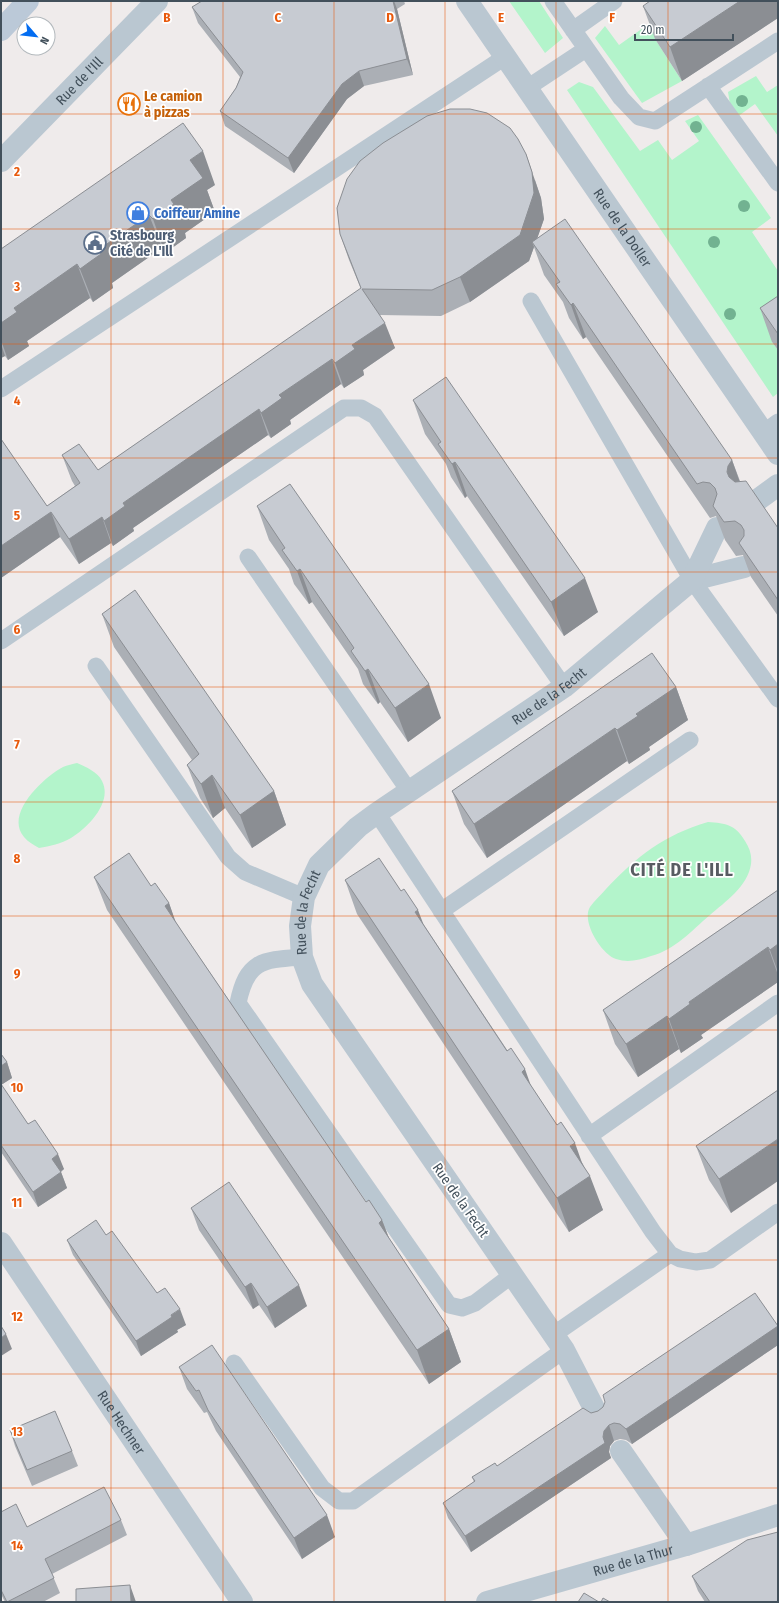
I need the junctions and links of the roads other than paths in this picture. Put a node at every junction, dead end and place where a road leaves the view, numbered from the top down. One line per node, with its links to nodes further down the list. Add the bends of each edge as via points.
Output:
1 (28, 1): 6 (main road)
2 (157, 1): 13 (street, Rue de l'Ill)
3 (467, 1): 10 (street, Rue de la Doller)
4 (553, 1): 7 (lane)
5 (614, 1): 7 (lane)
6 (1, 30)
7 (573, 30): 9 (lane)
8 (778, 41): 11 (lane)
9 (586, 49): 11 (lane, via 621,98 639,117 655,121); 12 (lane)
10 (505, 57): 12 (street, Rue de la Doller); 16 (lane)
11 (708, 86): 14 (lane)
12 (527, 88): 17 (street, Rue de la Doller)
13 (1, 161)
14 (778, 183)
15 (531, 301): 24 (lane)
16 (1, 389)
17 (770, 428): 18 (street, Rue de la Doller)
18 (778, 454)
19 (778, 485): 20 (street)
20 (752, 504)
21 (717, 528): 24 (street, Rue de la Fecht)
22 (248, 557): 30 (lane)
23 (744, 567): 24 (street, Rue de la Fecht)
24 (692, 580): 27 (street, Rue de la Fecht); 28 (lane)
25 (1, 641): 27 (lane, via 344,408 361,408 375,416)
26 (96, 666): 32 (lane, via 228,857 245,872)
27 (564, 687): 30 (street, Rue de la Fecht)
28 (778, 699)
29 (690, 740): 33 (lane)
30 (409, 791): 31 (street, Rue de la Fecht)
31 (377, 814): 32 (street, Rue de la Fecht, via 358,827 319,865); 33 (lane)
32 (304, 897): 34 (street, Rue de la Fecht, via 300,926)
33 (441, 911): 36 (lane)
34 (302, 957): 40 (street, Rue de la Fecht, via 312,984); 40 (lane, via 273,960 251,968 242,984 238,1003 449,1305 462,1308 475,1303)
35 (778, 1003): 36 (lane)
36 (589, 1136): 39 (lane)
37 (778, 1212): 39 (lane, via 710,1260 696,1262)
38 (1, 1243): 47 (street, Rue Hechner)
39 (670, 1254): 41 (lane)
40 (512, 1275): 41 (street, Rue de la Fecht)
41 (559, 1342): 42 (lane, via 353,1501 339,1501 322,1488); 43 (street, Rue de la Fecht)
42 (234, 1363)
43 (598, 1416)
44 (621, 1451): 46 (street)
45 (778, 1516): 46 (street, Rue de la Thur)
46 (686, 1545): 48 (street, Rue de la Thur)
47 (242, 1602)
48 (487, 1602)

